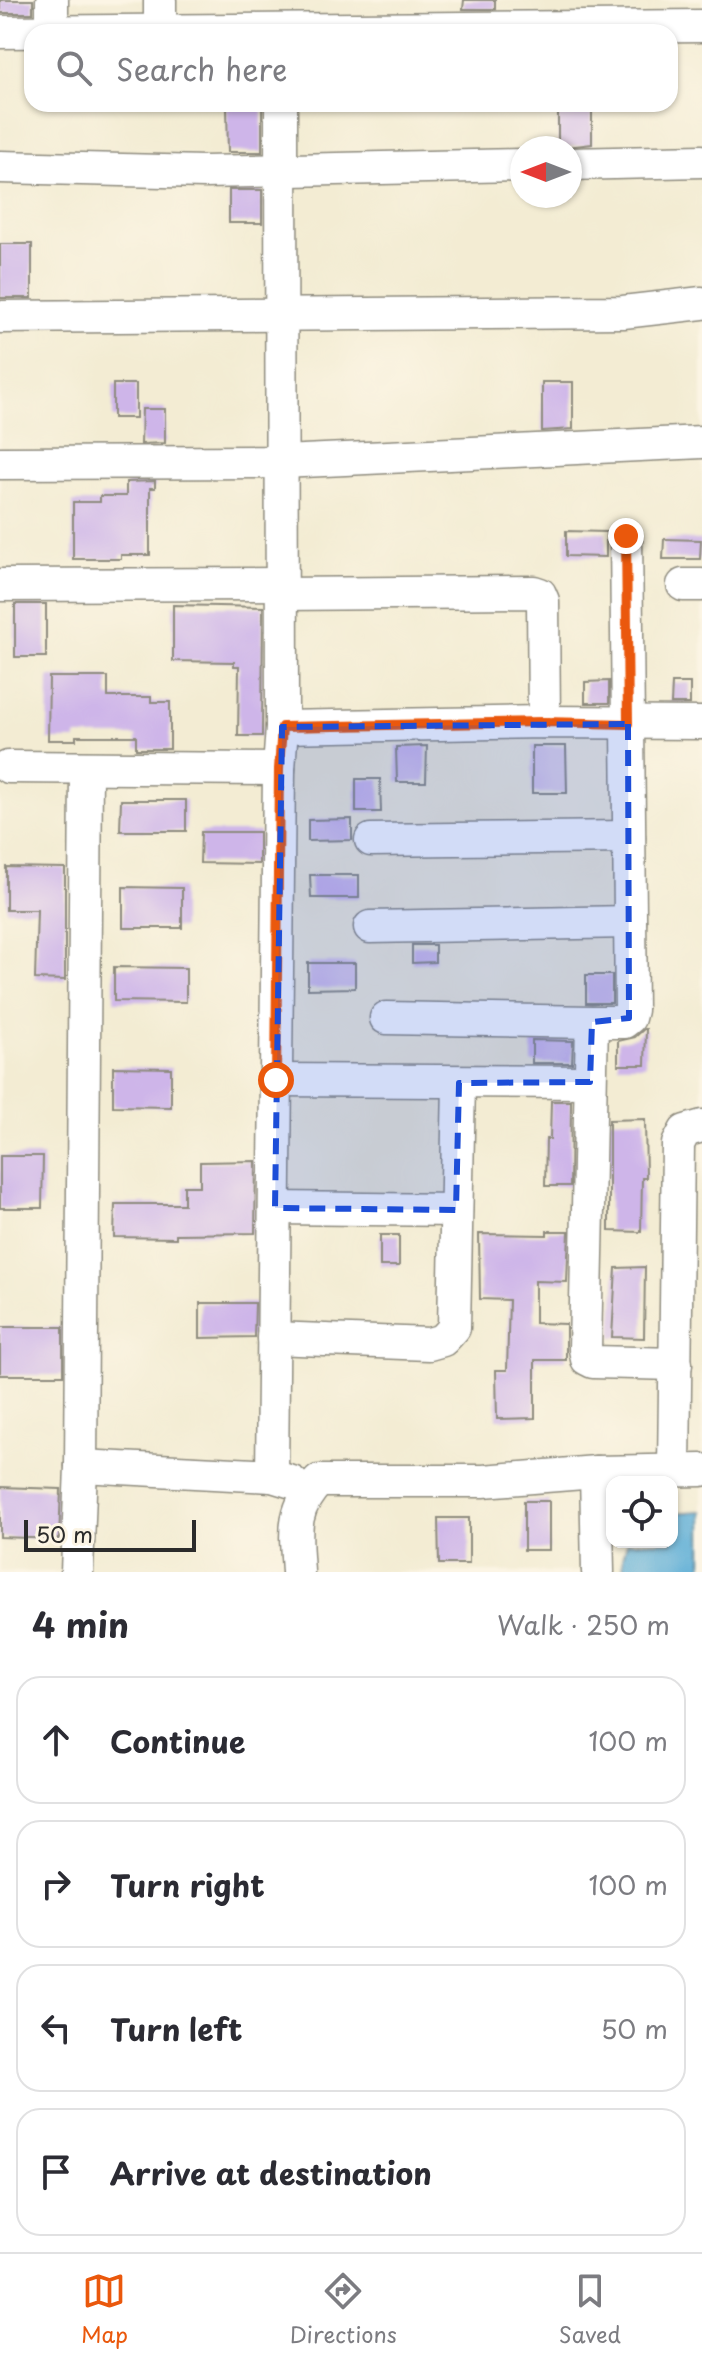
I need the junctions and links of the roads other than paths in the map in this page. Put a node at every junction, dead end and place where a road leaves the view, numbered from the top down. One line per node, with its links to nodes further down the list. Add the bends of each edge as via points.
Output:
1 (52, 0): 4 (street)
2 (160, 15): 3 (street); 5 (street)
3 (282, 20): 6 (street)
4 (52, 24)
5 (99, 24)
6 (562, 24)
7 (678, 26): 8 (street)
8 (702, 26)
9 (0, 32): 10 (street)
10 (24, 32)
11 (281, 112): 16 (street)
12 (702, 161): 13 (street)
13 (582, 164)
14 (510, 165): 16 (street)
15 (0, 167): 16 (street)
16 (281, 171): 18 (street)
17 (702, 303): 18 (street, via 623,312)
18 (281, 315): 19 (street); 21 (street)
19 (0, 317)
20 (702, 442): 21 (street)
21 (282, 462): 22 (street); 25 (street)
22 (0, 463)
23 (626, 536): 28 (street)
24 (0, 585): 25 (street)
25 (281, 589): 26 (street, via 540,594); 29 (street)
26 (544, 722): 28 (street); 29 (street)
27 (702, 723): 28 (street)
28 (628, 724): 33 (street)
29 (282, 727): 32 (street)
30 (8, 767): 31 (street)
31 (86, 769): 32 (street); 47 (street)
32 (279, 769): 39 (street)
33 (629, 837): 34 (street); 35 (street)
34 (371, 840)
35 (630, 922): 36 (street); 38 (street, via 629,1018)
36 (370, 927)
37 (386, 1018): 38 (street)
38 (592, 1022): 40 (street)
39 (276, 1080): 41 (street); 43 (street)
40 (590, 1082): 41 (street); 46 (street, via 587,1359)
41 (459, 1083): 44 (street)
42 (702, 1126): 46 (street, via 685,1131 678,1144)
43 (275, 1208): 44 (street); 45 (street)
44 (456, 1210): 45 (street, via 454,1328 443,1340 429,1344)
45 (273, 1338): 50 (street)
46 (685, 1345): 48 (street)
47 (81, 1466): 50 (street); 52 (street)
48 (688, 1470): 49 (street)
49 (596, 1472): 51 (street, via 483,1481 319,1481); 54 (street)
50 (272, 1476): 51 (street)
51 (307, 1493): 53 (street, via 295,1533)
52 (77, 1572)
53 (298, 1572)
54 (598, 1572)

